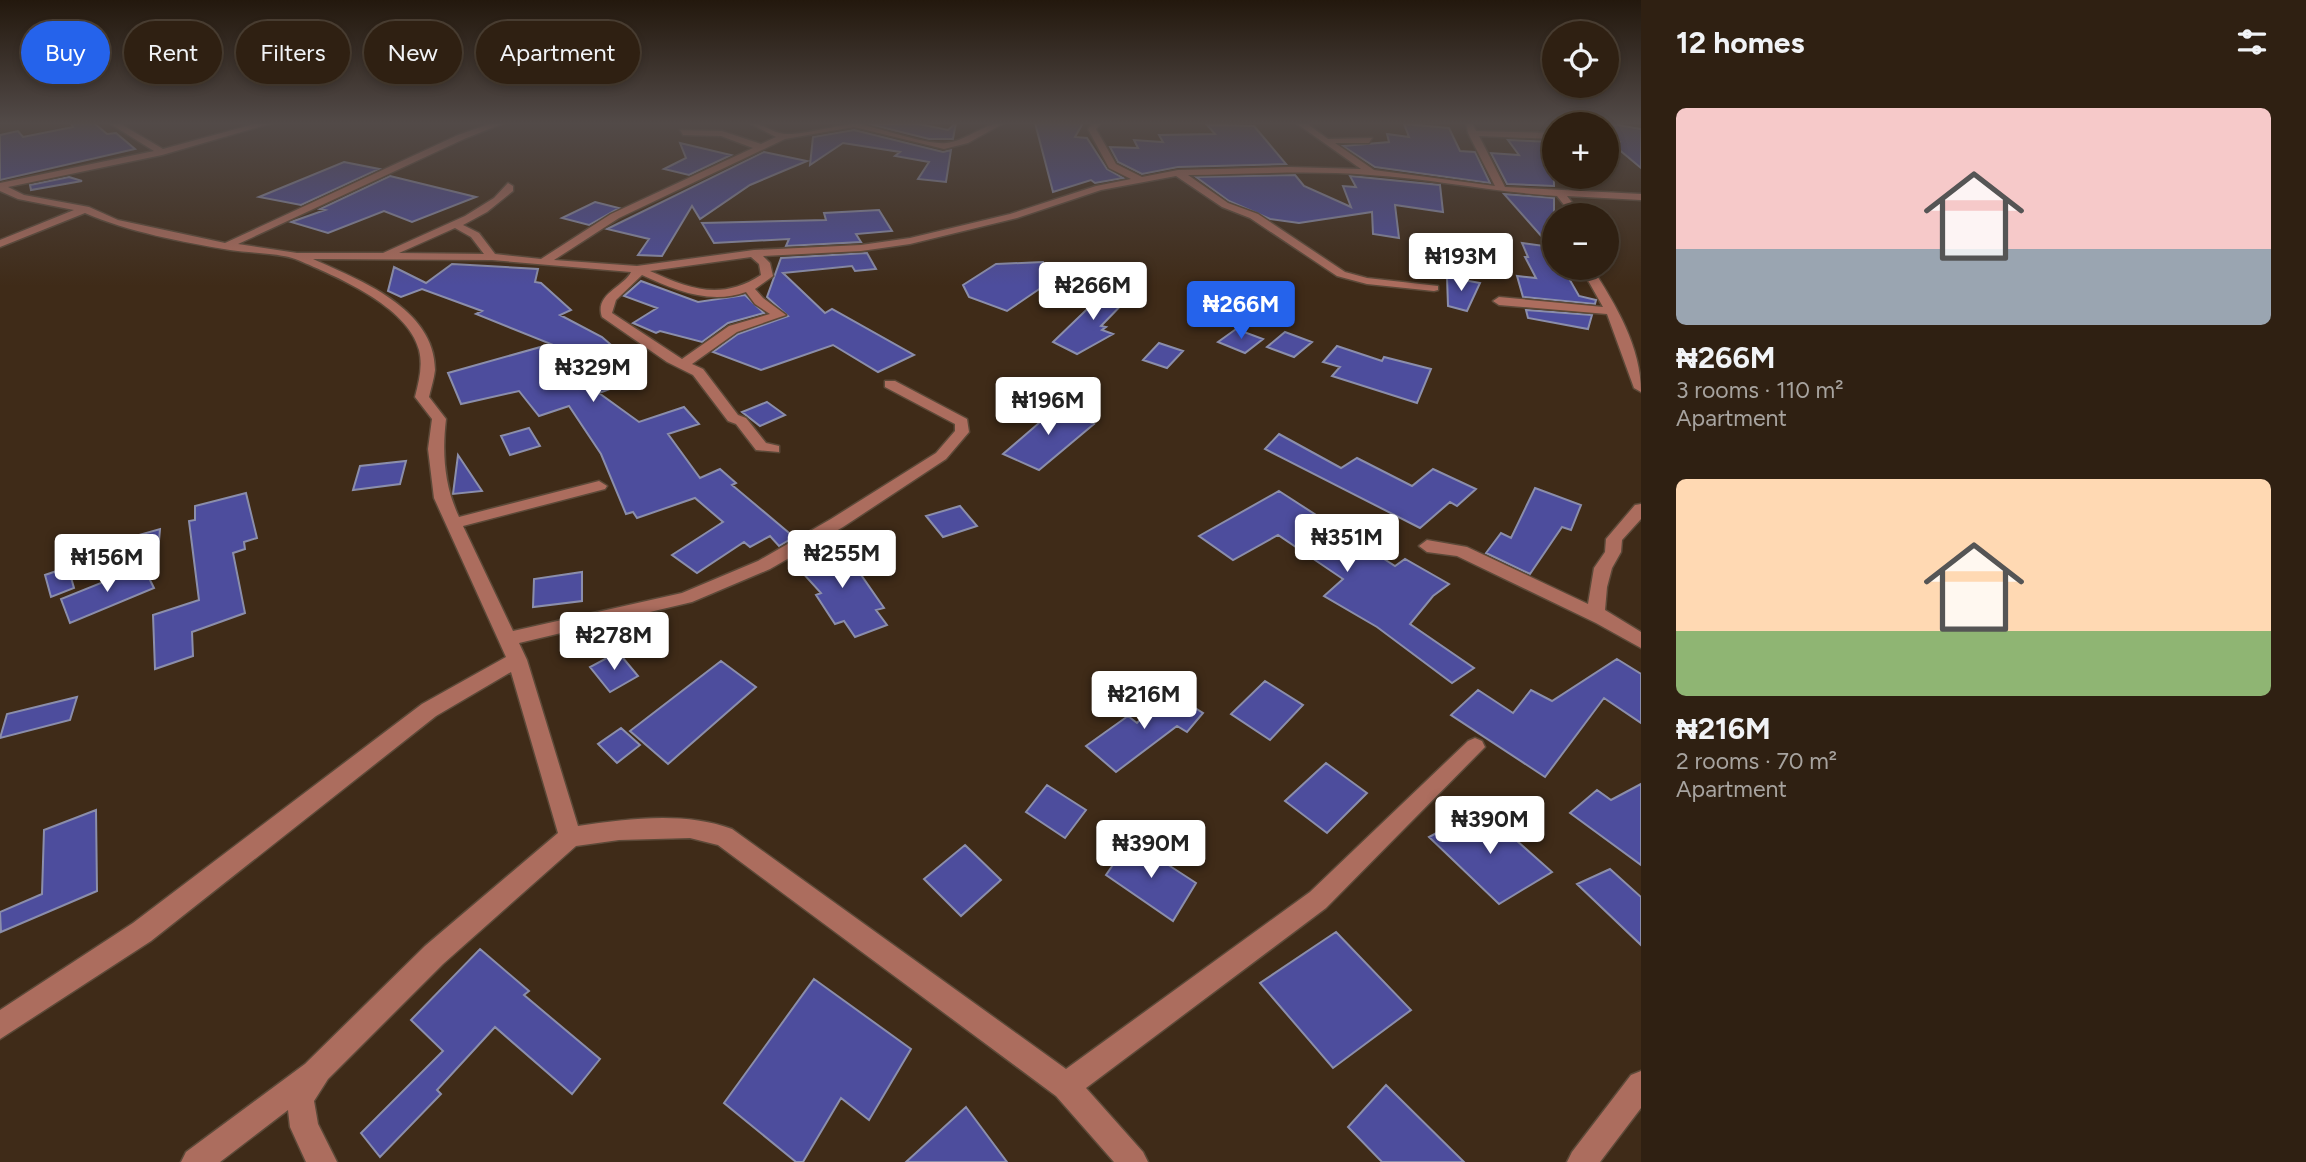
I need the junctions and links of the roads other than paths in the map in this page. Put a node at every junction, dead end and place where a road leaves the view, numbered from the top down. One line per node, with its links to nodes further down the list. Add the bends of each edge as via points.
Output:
1 (45, 177): 11 (street)
2 (374, 177): 19 (street)
3 (696, 177): 24 (street, via 615,216)
4 (1134, 177): 9 (street)
5 (1155, 177): 9 (street)
6 (1184, 177): 28 (street, via 1225,205 1254,216 1341,274)
7 (1409, 177): 12 (street)
8 (1495, 177): 12 (street)
9 (1140, 180): 20 (street, via 910,241)
10 (508, 186): 17 (street, via 502,197)
11 (0, 187): 16 (street, via 21,197)
12 (1502, 190): 13 (street)
13 (1560, 193): 14 (street); 15 (street)
14 (1641, 197)
15 (1568, 203)
16 (85, 209): 18 (street); 19 (street, via 115,222)
17 (453, 223): 22 (street); 23 (street, via 475,234)
18 (0, 244)
19 (226, 246): 21 (street)
20 (754, 253): 25 (street); 27 (street, via 764,263 767,276)
21 (297, 256): 22 (street); 37 (street, via 376,292 411,323 424,347 428,368 422,397 439,419 435,449 442,498)
22 (382, 257): 23 (street)
23 (492, 257): 24 (street)
24 (545, 261): 25 (street)
25 (637, 269): 27 (street, via 691,293 707,295); 31 (street, via 636,277 608,300 606,314)
26 (1595, 280): 30 (street)
27 (748, 287): 31 (street, via 780,315 733,329)
28 (1434, 288)
29 (1499, 301): 30 (street)
30 (1611, 311): 33 (street)
31 (685, 363): 34 (street, via 698,372 761,447)
32 (890, 384): 41 (street, via 962,422 962,432 941,456 764,565 685,598)
33 (1641, 388)
34 (774, 449)
35 (599, 486): 37 (street)
36 (1641, 509): 39 (street, via 1614,539 1613,552 1603,568 1597,611)
37 (455, 523): 41 (street)
38 (1427, 546): 39 (street, via 1461,551)
39 (1602, 618): 40 (street)
40 (1641, 641)
41 (512, 650): 43 (street); 44 (street, via 142,932)
42 (1475, 747): 47 (street, via 1318,900)
43 (570, 837): 45 (street, via 434,955); 47 (street, via 670,828 724,836)
44 (0, 1026)
45 (318, 1069): 48 (street); 49 (street, via 300,1098 304,1128)
46 (1641, 1085): 51 (street)
47 (1066, 1086): 50 (street)
48 (196, 1162)
49 (322, 1162)
50 (1133, 1162)
51 (1582, 1162)

